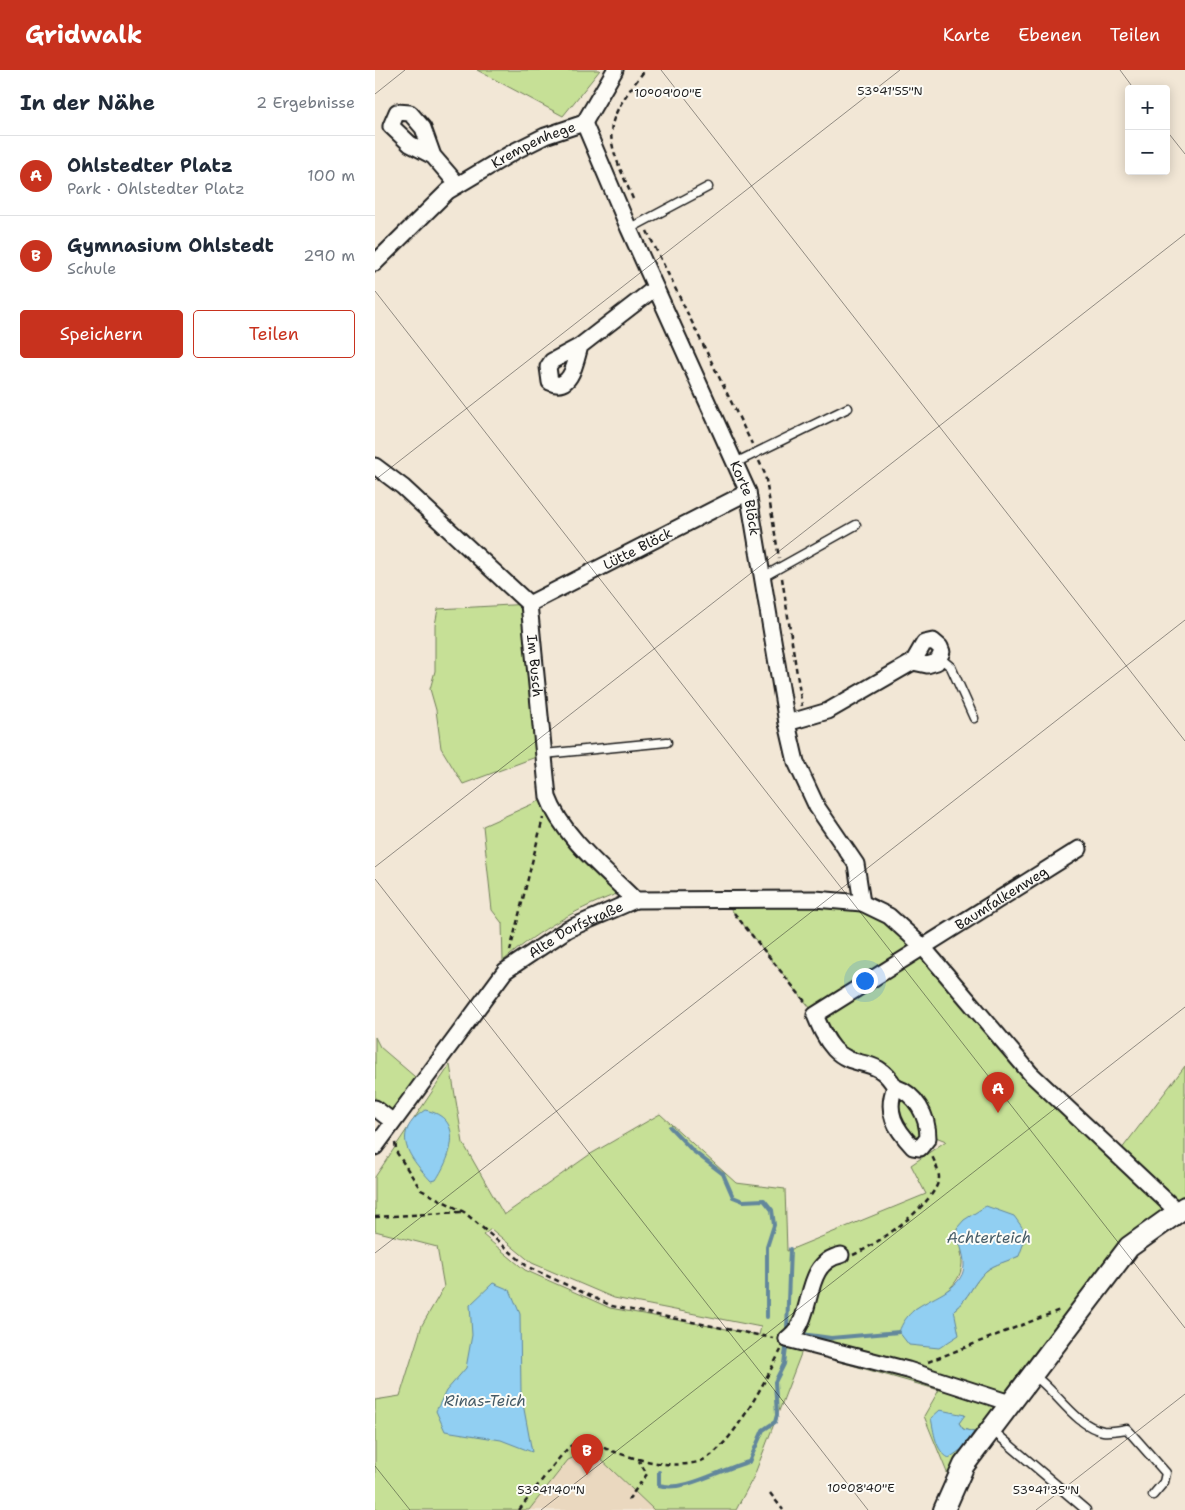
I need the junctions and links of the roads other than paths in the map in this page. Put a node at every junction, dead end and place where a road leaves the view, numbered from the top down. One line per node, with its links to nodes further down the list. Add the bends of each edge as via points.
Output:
1 (615, 70): 2 (street, Krempenhege)
2 (584, 123): 4 (street, Krempenhege, via 538,140); 6 (street, Korte Blöck)
3 (433, 156): 4 (street)
4 (458, 185): 7 (street, Krempenhege)
5 (709, 188): 6 (lane)
6 (629, 229): 8 (street, Korte Blöck)
7 (375, 263)
8 (655, 288): 9 (street); 11 (street, Korte Blöck)
9 (580, 346)
10 (849, 408): 11 (lane)
11 (735, 463): 13 (street, Korte Blöck)
12 (375, 466): 16 (street, via 403,487)
13 (747, 492): 15 (street, Korte Blöck); 16 (street, Lütte Blöck)
14 (856, 525): 15 (lane)
15 (761, 578): 20 (street, Korte Blöck)
16 (529, 604): 22 (street, Im Busch)
17 (940, 658): 18 (street, via 927,665); 18 (street, via 940,647 929,641 920,647); 19 (lane, via 951,667)
18 (913, 662): 20 (street, via 828,711)
19 (974, 718)
20 (787, 723): 25 (street, Korte Blöck, via 796,762 817,807 856,864)
21 (667, 742): 22 (lane)
22 (543, 754): 24 (street, Im Busch, via 548,797 558,818)
23 (1079, 848): 26 (street, Baumfalkenweg)
24 (635, 900): 25 (street, Alte Dorfstraße, via 815,899); 29 (street, Alte Dorfstraße, via 568,929 505,971)
25 (862, 903): 26 (street, via 889,916)
26 (922, 946): 27 (street, Baumfalkenweg, via 815,1014 834,1049 842,1056 881,1069); 31 (street, via 1031,1074)
27 (895, 1087): 27 (street, via 890,1111 893,1122 913,1147 920,1148 928,1134 921,1110 905,1090)
28 (375, 1108): 29 (street)
29 (391, 1121): 30 (street, Alte Dorfstraße)
30 (375, 1147)
31 (1181, 1209): 33 (street, via 1129,1247)
32 (841, 1255): 34 (street, via 831,1257 821,1267 798,1327 787,1339 908,1370)
33 (1032, 1374): 34 (street); 36 (lane, via 1045,1382 1066,1407 1089,1425 1104,1431 1127,1429 1166,1473 1164,1482)
34 (1010, 1403): 35 (street)
35 (991, 1428): 37 (street, via 964,1465); 38 (lane)
36 (1153, 1496)
37 (944, 1510)
38 (1086, 1510)

